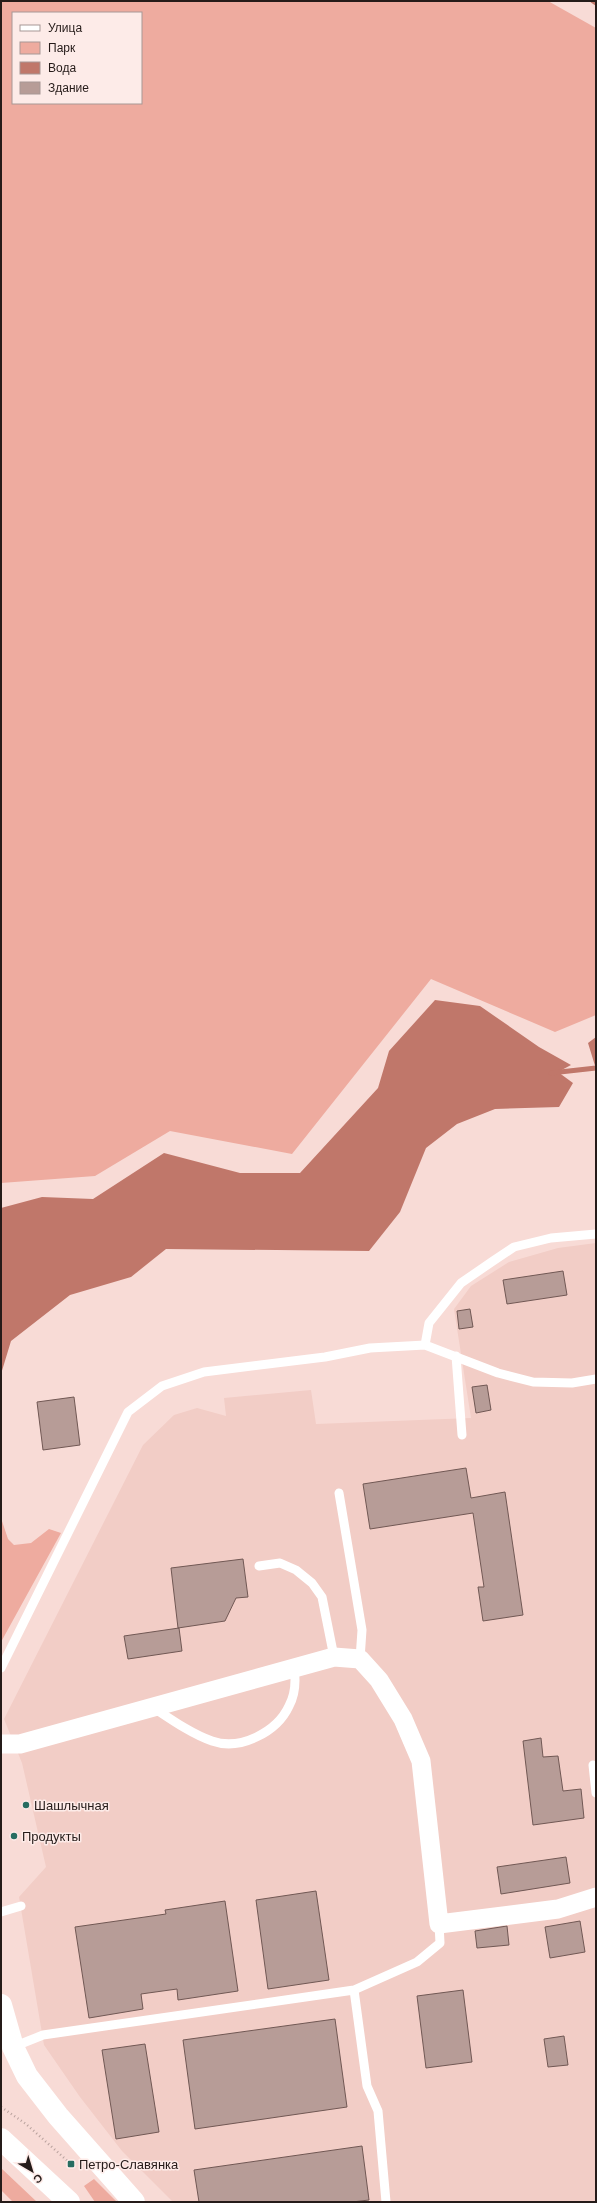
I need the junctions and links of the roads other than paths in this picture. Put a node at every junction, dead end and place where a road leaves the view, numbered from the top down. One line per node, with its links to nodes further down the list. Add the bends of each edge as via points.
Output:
1 (596, 1234): 2 (lane, via 551,1238 514,1247 493,1260 461,1283 429,1323)
2 (425, 1345): 3 (lane); 10 (lane, via 370,1348 325,1357 236,1367 204,1372 162,1386 128,1412)
3 (456, 1356): 4 (lane, via 498,1373 533,1382 572,1384); 5 (lane)
4 (596, 1379)
5 (462, 1435)
6 (339, 1493): 9 (lane, via 362,1630)
7 (258, 1566): 8 (lane, via 280,1563 296,1570 312,1583 322,1596)
8 (334, 1657): 9 (street); 11 (street)
9 (360, 1659): 19 (street, via 379,1680 403,1719 421,1761)
10 (1, 1668)
11 (294, 1668): 12 (street); 12 (lane, via 296,1685 289,1707 276,1722 256,1738 235,1745 213,1742)
12 (154, 1708): 13 (street, via 20,1744)
13 (1, 1744)
14 (593, 1765): 15 (lane)
15 (596, 1793)
16 (596, 1897): 19 (street, via 558,1909)
17 (21, 1906): 18 (lane)
18 (1, 1912)
19 (439, 1924): 20 (lane, via 440,1943 417,1962)
20 (354, 1990): 22 (lane, via 43,2036); 26 (lane, via 366,2086 378,2111)
21 (1, 2005): 22 (street)
22 (13, 2047): 25 (street, via 27,2076 58,2116)
23 (1, 2139): 24 (street)
24 (69, 2202)
25 (134, 2202)
26 (386, 2202)

